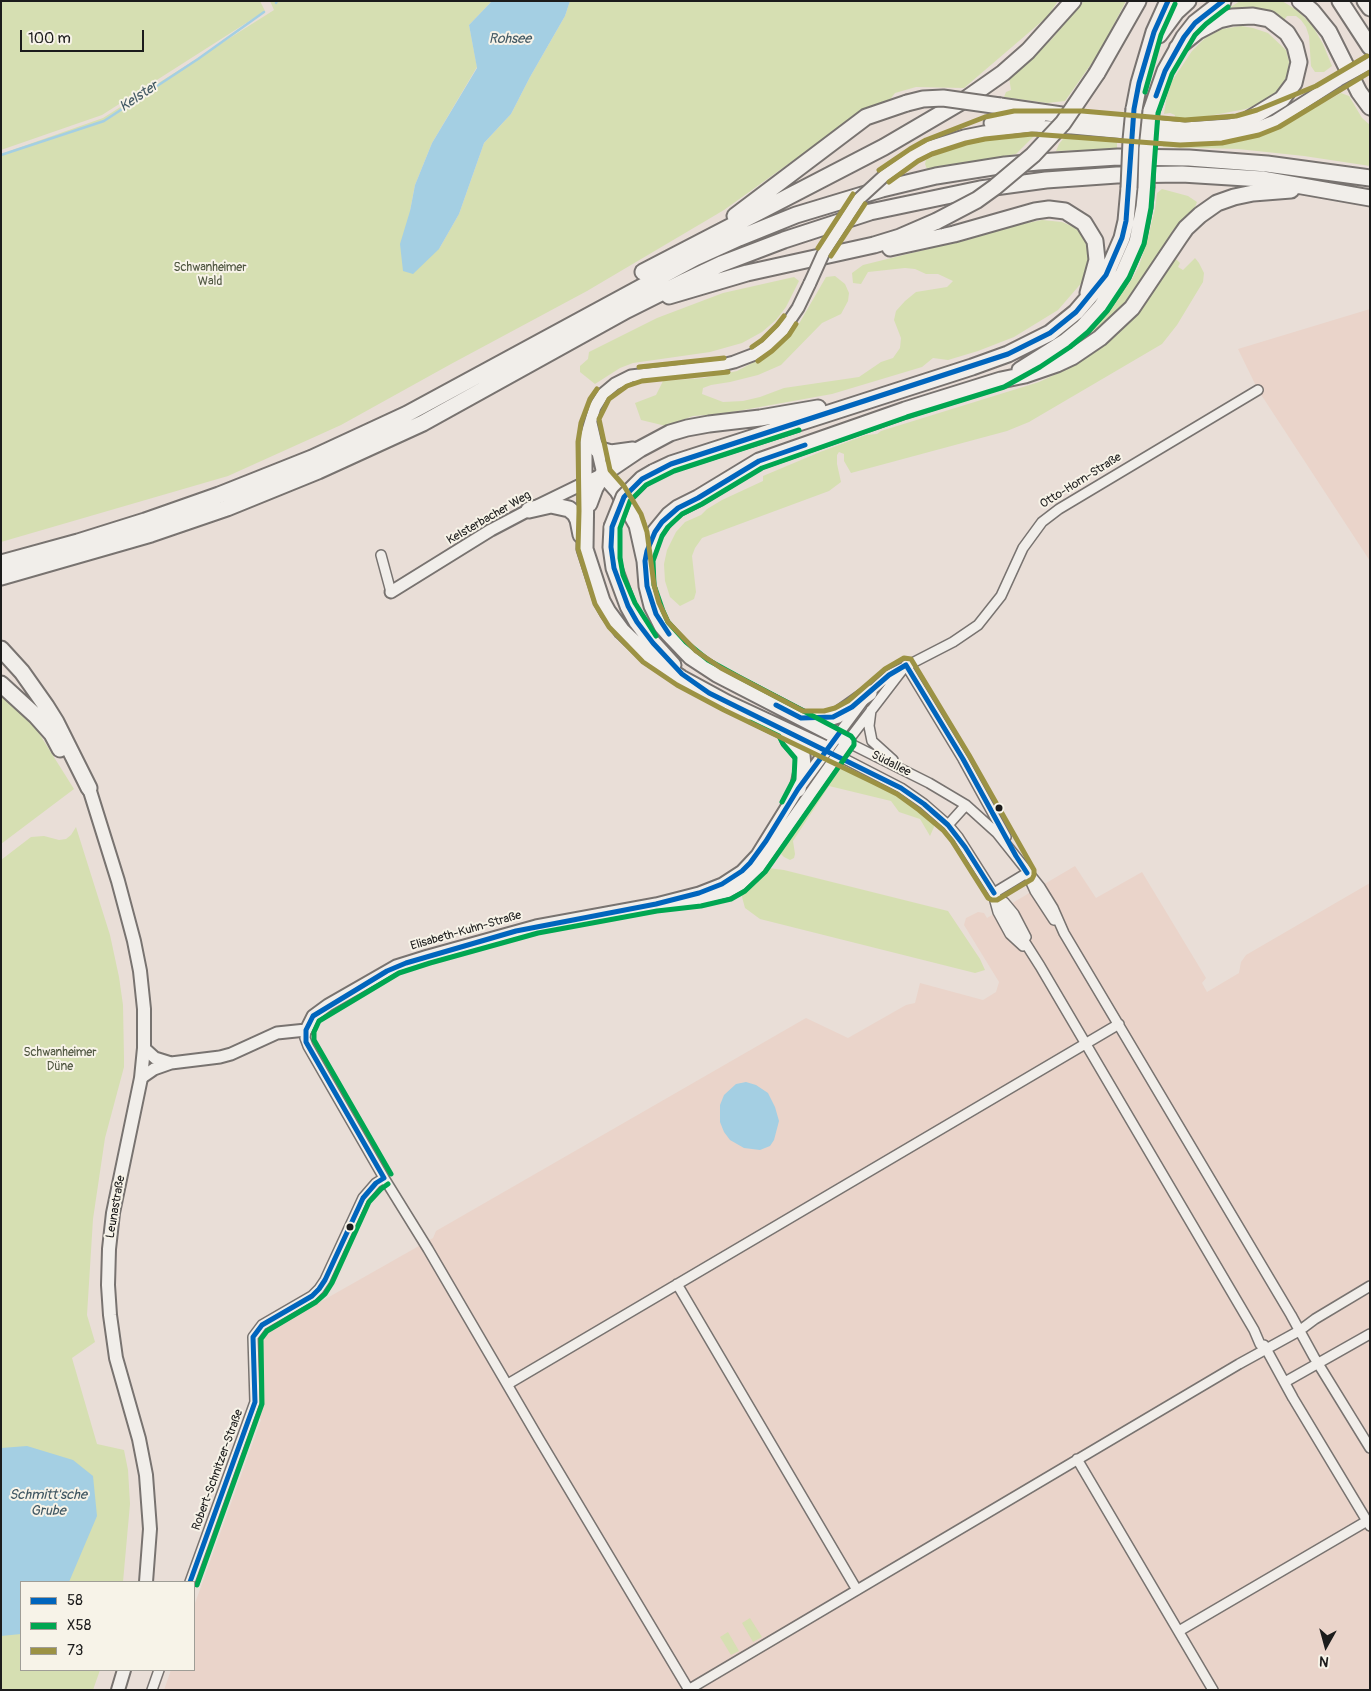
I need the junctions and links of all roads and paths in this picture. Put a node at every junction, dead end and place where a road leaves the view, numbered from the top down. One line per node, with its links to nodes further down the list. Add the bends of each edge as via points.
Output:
1 (1073, 1): 22 (highway, via 1028,51 966,99 884,147)
2 (1138, 1): 21 (highway, bridge, via 1097,74 1063,123 1033,155 995,187 961,209 900,237)
3 (1168, 1): 12 (highway)
4 (1188, 1): 12 (highway, via 1176,12)
5 (1223, 1): 11 (highway, via 1195,23)
6 (1300, 1): 15 (highway, via 1328,32)
7 (1340, 1): 10 (highway)
8 (1365, 1): 9 (highway)
9 (1370, 8)
10 (1370, 47)
11 (1177, 48): 17 (highway, via 1198,31 1232,17 1269,19 1287,32 1299,62 1294,83 1282,99); 26 (highway, bridge, via 1158,86 1151,111 1144,207 1137,242 1124,274 1083,327 1036,361)
12 (1150, 49): 23 (highway, bridge, via 1134,109 1126,221 1106,275)
13 (1370, 63): 14 (street, bridge)
14 (1318, 93): 17 (street); 18 (street, via 1257,128 1221,136 1180,138 1032,126 964,136)
15 (1370, 107)
16 (1082, 118): 17 (street, via 1185,128); 18 (street, via 1015,118 966,131); 22 (highway, bridge, via 943,98 906,103 866,117 733,218)
17 (1246, 121)
18 (929, 147): 29 (street, bridge, via 884,176 859,199 824,252 798,308 767,346 726,365 640,374 624,379 603,394)
19 (1370, 178): 25 (highway, via 1267,164 1118,157 1030,162 936,176 866,194 767,226 695,258)
20 (1363, 197): 24 (highway, via 1262,179 1156,174 1046,180 980,189 870,212 799,234 721,264); 26 (highway, via 1280,190 1247,193 1217,204 1186,228 1138,301 1100,338 1057,364)
21 (859, 248): 23 (highway, via 884,250 1035,210 1065,211 1084,223 1096,247 1096,266); 24 (highway, via 747,274)
22 (643, 272): 25 (highway)
23 (1084, 303): 28 (highway, via 1050,333 1008,354)
24 (627, 310): 41 (highway, via 433,418 318,472 151,534)
25 (527, 349): 40 (highway, via 407,414 270,476 145,521)
26 (1001, 380): 39 (highway, via 759,461 669,515 655,532)
27 (1258, 390): 44 (street, Otto-Horn-Straße, via 1042,522 1023,548 1001,596 978,626)
28 (883, 395): 30 (highway, via 800,412 687,428); 46 (highway, bridge, via 671,464 642,479 624,497 612,527 611,547 614,568 628,606 652,643)
29 (591, 418): 31 (street); 33 (street, via 585,443)
30 (640, 449): 31 (highway, via 611,453); 32 (highway)
31 (597, 450): 32 (street)
32 (603, 474): 33 (street, Kelsterbacher Weg); 34 (highway); 35 (highway, Südallee)
33 (586, 483): 34 (highway); 36 (street, Kelsterbacher Weg)
34 (588, 506): 35 (highway, via 597,496 611,496); 37 (highway)
35 (629, 509): 39 (highway, Südallee, via 637,524)
36 (528, 510): 37 (highway, via 551,505 569,509 578,520); 42 (street, Kelsterbacher Weg)
37 (585, 549): 46 (highway, via 602,601 615,622 648,656)
38 (381, 555): 42 (street)
39 (645, 561): 48 (highway, Südallee, via 647,586 656,614 681,647 717,674)
40 (1, 563)
41 (1, 577)
42 (391, 592)
43 (1, 649): 54 (highway, via 22,672 56,722)
44 (906, 665): 47 (street, Otto-Horn-Straße); 47 (street, Otto-Horn-Straße, via 889,675); 58 (street, Südallee)
45 (1, 684): 54 (highway, via 52,734)
46 (697, 686): 49 (highway, Südallee)
47 (870, 701): 48 (highway, via 834,717); 50 (street, Otto-Horn-Straße); 50 (street, Otto-Horn-Straße); 52 (street, via 872,741)
48 (801, 718): 50 (highway, Südallee)
49 (785, 730): 51 (highway, Südallee); 55 (highway, via 802,755)
50 (842, 739): 51 (street, Elisabeth-Kuhn-Straße); 52 (street, Südallee)
51 (832, 752): 53 (street, Südallee); 55 (street, Elisabeth-Kuhn-Straße); 61 (street, Elisabeth-Kuhn-Straße, via 764,860 747,879 719,895)
52 (909, 773): 53 (street); 56 (street, Südallee)
53 (901, 788): 57 (street, Südallee)
54 (86, 790): 65 (main road, Leunastraße, via 128,918 141,977)
55 (798, 790): 61 (street, Elisabeth-Kuhn-Straße, via 761,848 742,871 722,884)
56 (966, 805): 57 (street); 58 (street, Südallee, via 997,833)
57 (948, 825): 60 (street, Südallee)
58 (1016, 856): 59 (street, Südallee)
59 (1028, 873): 60 (street); 62 (street, Südallee, via 1053,908 1064,933)
60 (994, 893): 64 (street, Südallee)
61 (656, 904): 63 (street, Elisabeth-Kuhn-Straße, via 536,926 396,966 320,1010 309,1020)
62 (1119, 1024): 64 (street); 71 (street, Südallee)
63 (306, 1030): 66 (street, via 277,1033 220,1057); 68 (street, via 308,1046)
64 (1084, 1044): 69 (street); 75 (street, Südallee)
65 (144, 1048): 66 (street, via 155,1058); 67 (main road, Leunastraße)
66 (171, 1063): 67 (street)
67 (141, 1078): 82 (main road, Leunastraße, via 112,1213 108,1285 116,1358 139,1440 147,1484 150,1529)
68 (384, 1178): 78 (street); 83 (street, Robert-Schnitzer-Straße, via 363,1198 319,1289 262,1325 253,1337 256,1402)
69 (676, 1284): 78 (street); 84 (street)
70 (1370, 1286): 72 (street)
71 (1291, 1315): 72 (street, via 1304,1321); 73 (street, Südallee)
72 (1315, 1319): 73 (street)
73 (1299, 1331): 75 (street); 76 (street, Südallee)
74 (1370, 1334): 76 (street)
75 (1266, 1350): 77 (street, Südallee); 80 (street)
76 (1319, 1363): 77 (street); 79 (street, Südallee)
77 (1285, 1382): 81 (street, Südallee)
78 (508, 1384): 90 (street)
79 (1370, 1448)
80 (1077, 1459): 84 (street); 85 (street)
81 (1368, 1524): 85 (street)
82 (146, 1581)
83 (190, 1581)
84 (857, 1590): 90 (street)
85 (1179, 1631): 91 (street)
86 (124, 1671): 88 (main road)
87 (159, 1671): 89 (street)
88 (118, 1690)
89 (152, 1690)
90 (688, 1690)
91 (1213, 1690)

